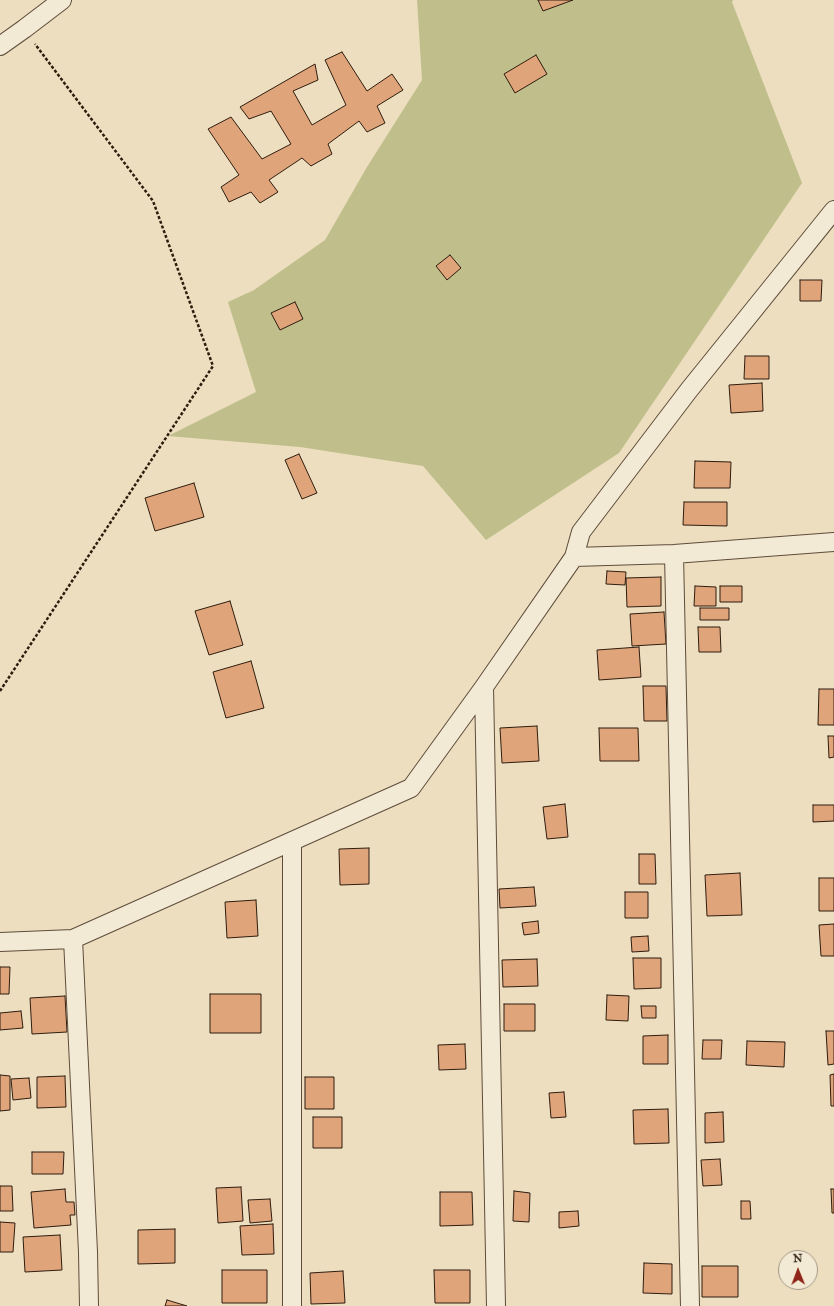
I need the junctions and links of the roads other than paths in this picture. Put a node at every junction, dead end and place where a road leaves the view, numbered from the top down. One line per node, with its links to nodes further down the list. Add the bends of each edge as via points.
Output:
1 (62, 0): 2 (street)
2 (0, 46)
3 (834, 210): 6 (street, via 689,390 581,532)
4 (834, 542): 5 (street)
5 (674, 554): 6 (street); 14 (street)
6 (574, 557): 7 (street)
7 (484, 687): 8 (street, via 411,788); 13 (street)
8 (292, 841): 9 (street); 12 (street)
9 (73, 939): 10 (street); 11 (street, via 88,1252)
10 (0, 942)
11 (88, 1306)
12 (292, 1306)
13 (496, 1306)
14 (690, 1306)

